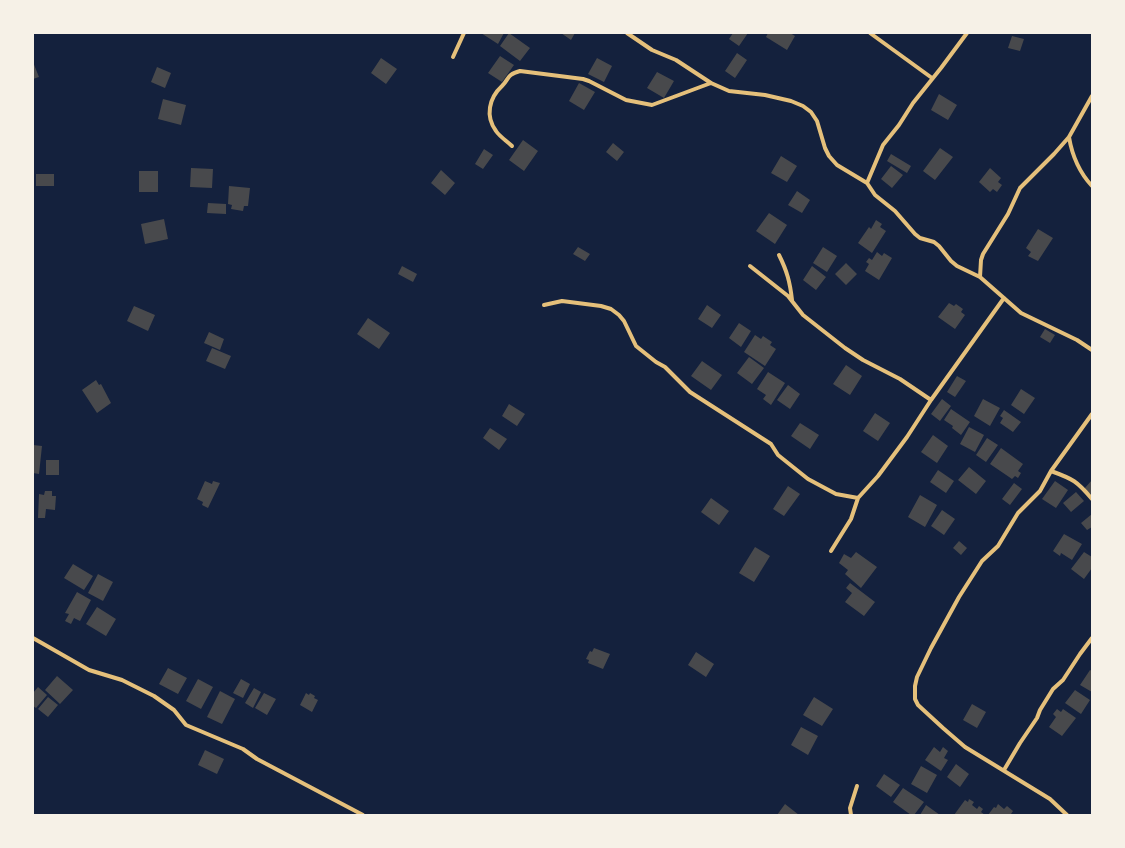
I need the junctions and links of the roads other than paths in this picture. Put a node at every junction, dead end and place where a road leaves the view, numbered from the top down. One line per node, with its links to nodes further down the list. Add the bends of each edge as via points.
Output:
1 (464, 33): 5 (street)
2 (627, 33): 7 (street)
3 (870, 33): 6 (street)
4 (967, 33): 6 (street)
5 (453, 57)
6 (932, 78): 11 (street, via 883,145)
7 (711, 83): 10 (street, via 652,105 626,100 583,79 520,71 513,73 496,91 490,110 490,119 496,132); 11 (street, via 729,91 772,97 802,106 811,112 817,121 829,156 837,165)
8 (1092, 96): 9 (street)
9 (1069, 137): 12 (street, via 1075,160); 15 (street, via 1020,188 1006,218 983,254)
10 (512, 146)
11 (868, 183): 15 (street, via 876,195 895,211 915,234 934,242 957,266)
12 (1092, 186)
13 (779, 255): 17 (street, via 787,272)
14 (750, 266): 17 (street)
15 (980, 277): 16 (street)
16 (1004, 298): 19 (street, via 1021,313); 20 (street)
17 (792, 301): 20 (street, via 803,315 845,348)
18 (544, 305): 23 (street, via 562,301 611,308 624,321 636,346 665,367 690,392 771,444 778,455 808,480 836,494)
19 (1092, 350)
20 (931, 400): 23 (street, via 903,443)
21 (1092, 414): 22 (street)
22 (1051, 471): 24 (street, via 1077,482); 28 (street, via 1040,491 1018,513 998,546 982,561 959,597 914,686 915,699 922,711 965,747)
23 (858, 498): 25 (street, via 850,519)
24 (1092, 499)
25 (831, 551)
26 (33, 638): 30 (street, via 89,670 122,680 154,696 174,710 186,725 243,749 257,759)
27 (1092, 638): 28 (street, via 1040,710)
28 (1004, 770): 32 (street, via 1050,799)
29 (857, 786): 31 (street, via 850,808)
30 (363, 815)
31 (851, 815)
32 (1067, 815)

